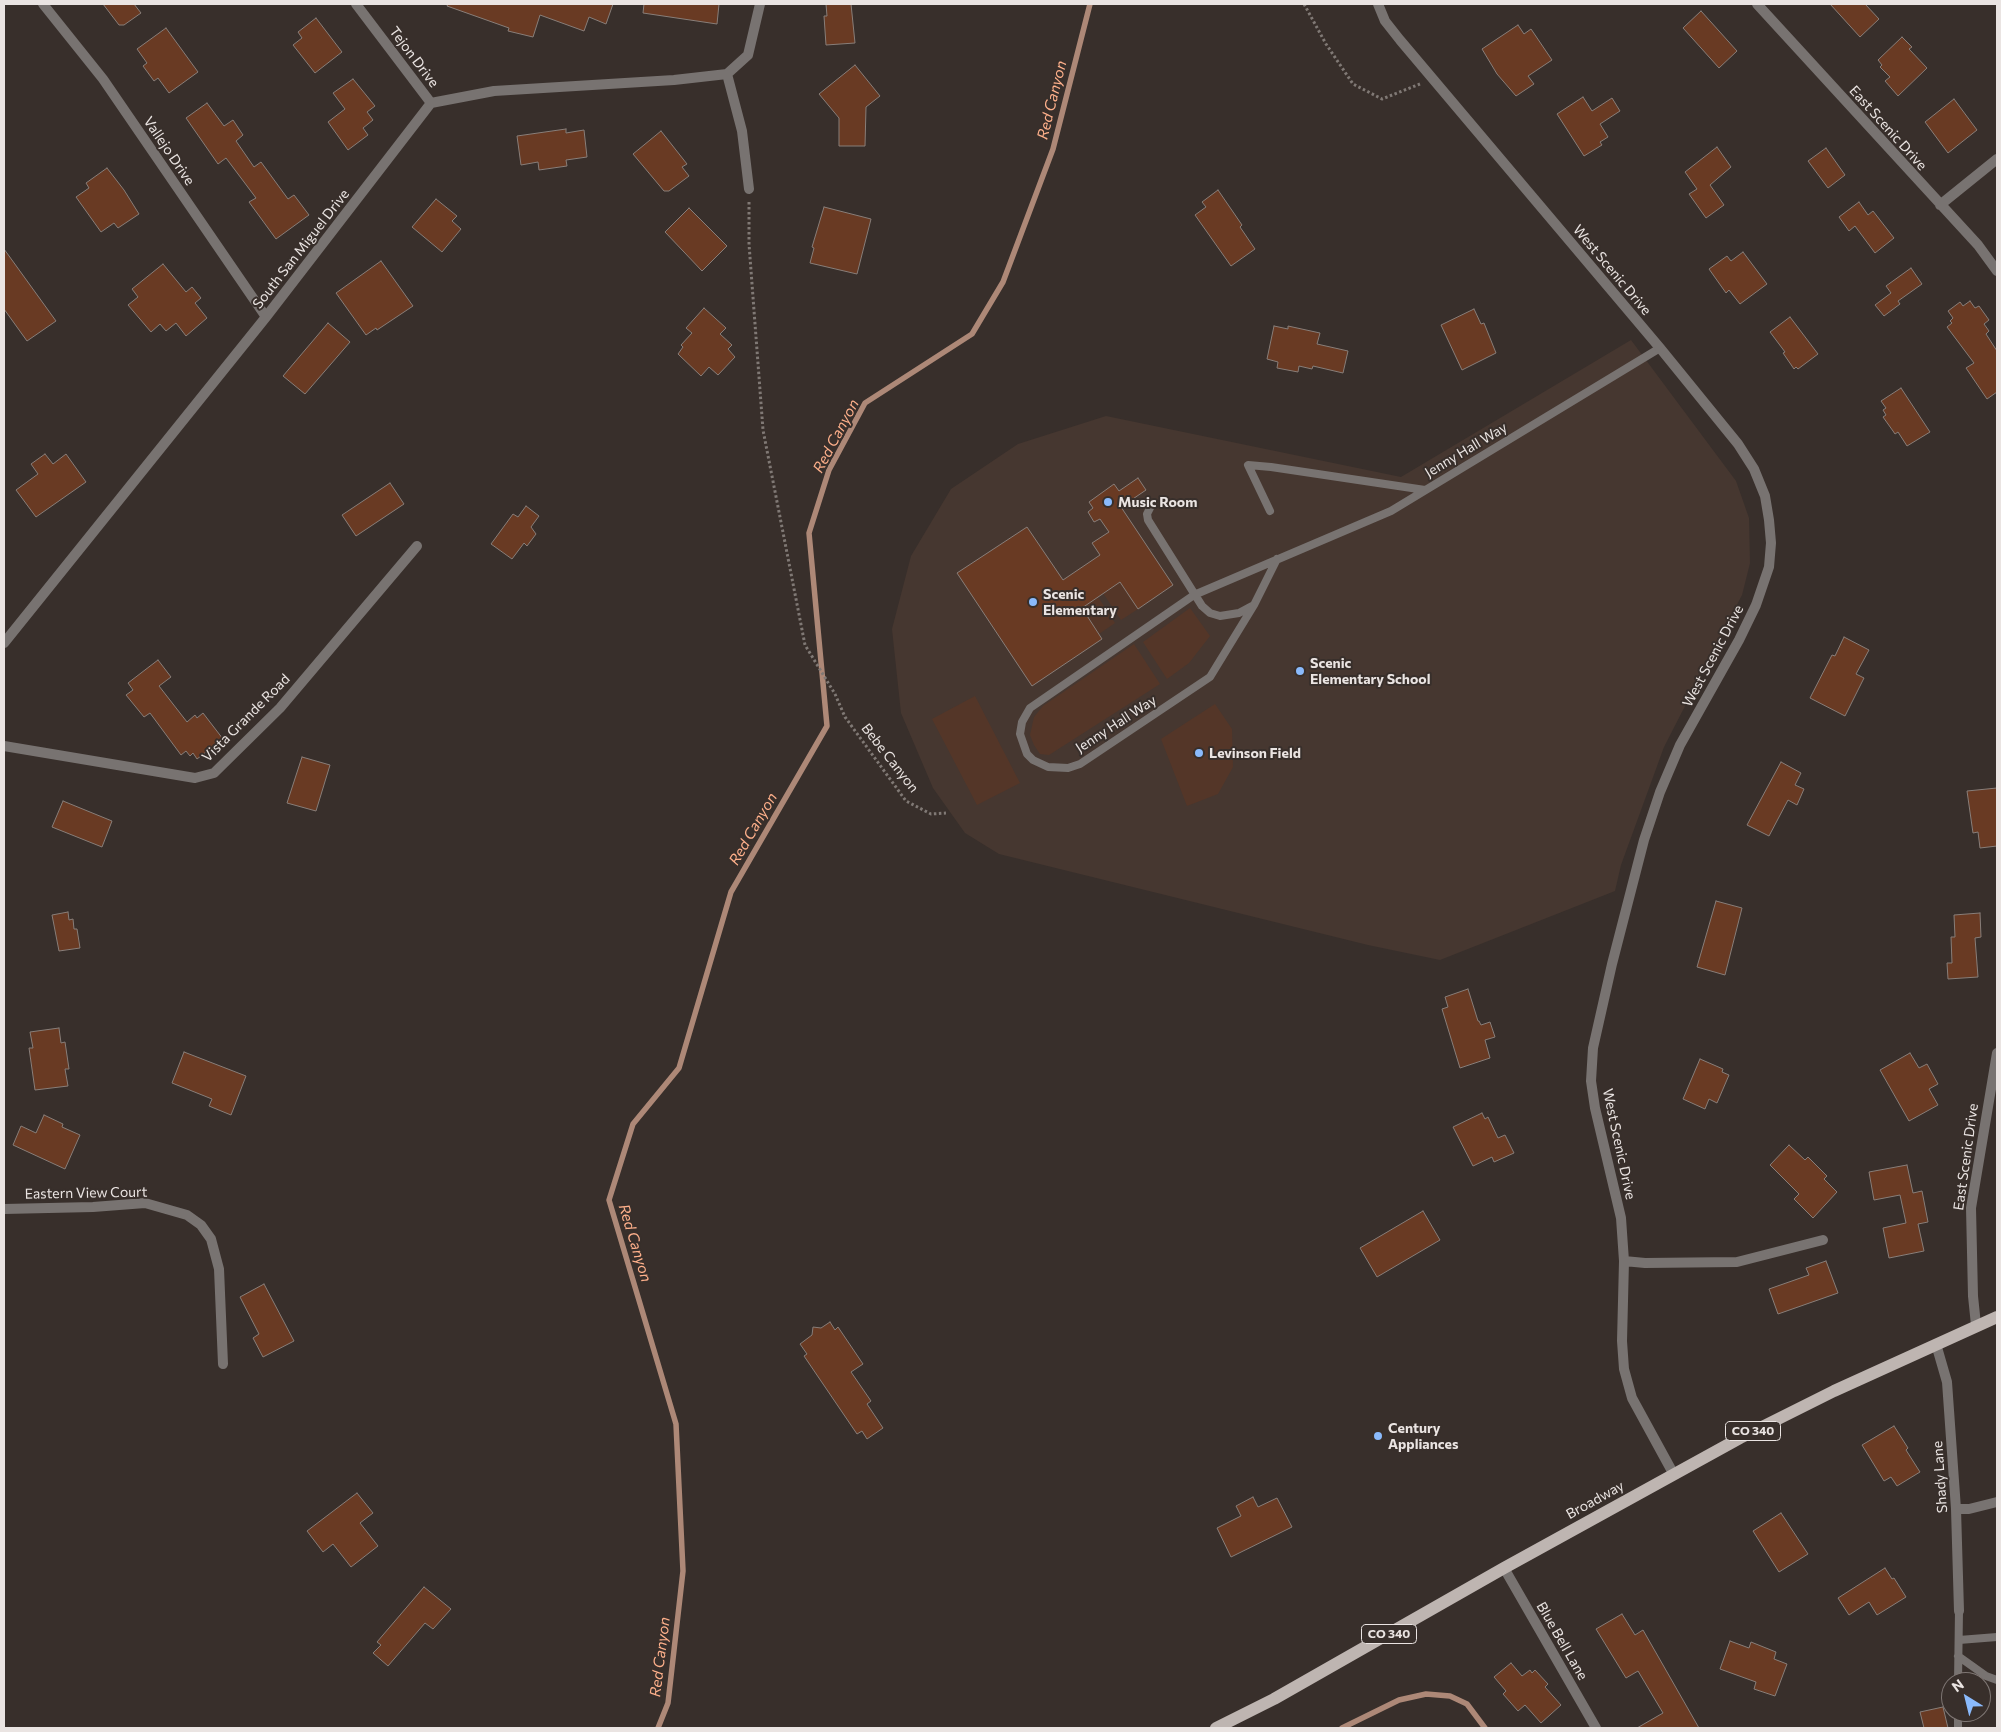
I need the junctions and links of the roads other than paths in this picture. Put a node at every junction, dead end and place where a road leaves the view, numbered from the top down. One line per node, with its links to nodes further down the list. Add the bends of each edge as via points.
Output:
1 (43, 4): 12 (street, Vallejo Drive, via 103,79)
2 (356, 4): 7 (street, Tejon Drive)
3 (760, 4): 6 (street, via 748,55)
4 (1378, 4): 13 (street, West Scenic Drive, via 1385,22)
5 (1756, 4): 10 (street, East Scenic Drive)
6 (727, 74): 7 (street, via 494,91); 9 (street, via 742,131)
7 (431, 103): 12 (street, South San Miguel Drive)
8 (1997, 159): 10 (street)
9 (749, 189)
10 (1940, 205): 11 (street, East Scenic Drive, via 1978,245)
11 (1997, 271)
12 (266, 317): 21 (street, South San Miguel Drive)
13 (1660, 348): 14 (lane, Jenny Hall Way); 26 (street, West Scenic Drive, via 1738,444 1754,469 1765,496 1771,543 1768,567 1756,605 1680,745 1660,792 1612,964 1593,1048 1591,1081 1621,1218)
14 (1425, 490): 16 (lane, via 1248,465); 18 (lane, Jenny Hall Way, via 1391,511)
15 (1150, 508): 19 (lane, via 1148,520)
16 (1270, 511)
17 (417, 546): 22 (street, Vista Grande Road, via 280,708 214,773 195,778)
18 (1277, 560): 19 (lane, Jenny Hall Way); 20 (lane, Jenny Hall Way)
19 (1194, 595): 20 (lane, via 1210,613 1220,616 1239,613); 20 (lane, Jenny Hall Way, via 1030,708 1020,734 1022,745 1033,760 1056,768 1080,764 1210,677)
20 (1254, 605)
21 (4, 643)
22 (4, 746)
23 (1997, 1053): 28 (street, East Scenic Drive, via 1971,1208)
24 (4, 1209): 30 (street, Eastern View Court, via 145,1203 187,1215 211,1238 219,1269)
25 (1823, 1240): 26 (street, via 1737,1262)
26 (1624, 1261): 31 (street, West Scenic Drive, via 1624,1369 1632,1398)
27 (1997, 1317): 28 (main road, Broadway / CO 340)
28 (1976, 1325): 29 (main road, Broadway / CO 340)
29 (1936, 1344): 31 (main road, Broadway / CO 340, via 1825,1395); 33 (street, Shady Lane, via 1947,1382)
30 (222, 1364)
31 (1673, 1474): 34 (main road, Broadway / CO 340)
32 (1997, 1502): 33 (street)
33 (1956, 1509): 35 (street, Shady Lane)
34 (1504, 1568): 41 (main road, Broadway / CO 340, via 1274,1699); 42 (street, Blue Bell Lane)
35 (1959, 1611): 37 (lane)
36 (1997, 1636): 37 (lane)
37 (1958, 1640): 38 (lane)
38 (1958, 1656): 39 (lane); 40 (lane)
39 (1958, 1672)
40 (1997, 1680)
41 (1216, 1728)
42 (1596, 1728)

